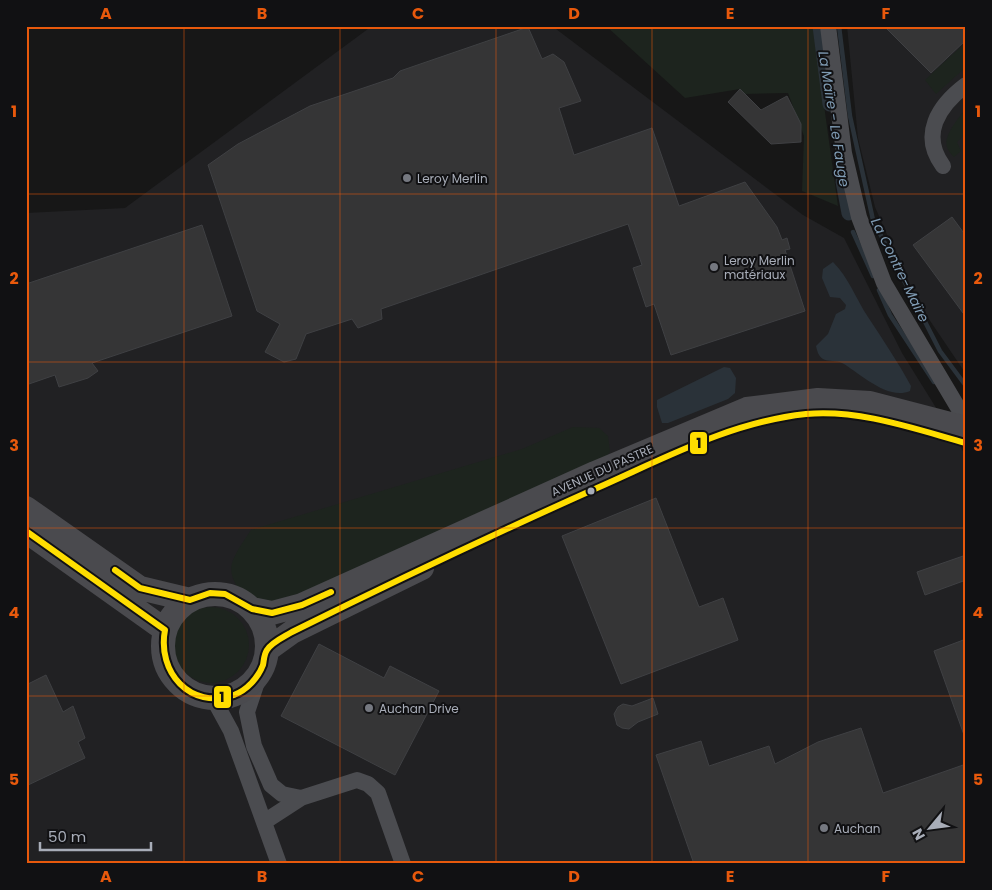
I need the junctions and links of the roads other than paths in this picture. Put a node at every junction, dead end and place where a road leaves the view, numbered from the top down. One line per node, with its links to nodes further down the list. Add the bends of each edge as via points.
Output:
1 (828, 26): 4 (street, via 844,153 859,217 884,283)
2 (966, 85): 3 (street, via 935,119 932,129 933,148)
3 (943, 166)
4 (966, 422)
5 (966, 428): 10 (street, AVENUE DU PASTRE, via 870,403 818,400 747,409 586,477 302,605 272,613)
6 (966, 443): 12 (street, AVENUE DU PASTRE, via 845,414 807,414 744,425 461,549 292,632)
7 (26, 508): 9 (street, via 140,588)
8 (26, 531): 11 (street)
9 (190, 600): 10 (street, via 210,593 225,594); 11 (street, via 178,609)
10 (252, 609): 12 (street, via 262,624)
11 (165, 630): 14 (street, via 163,649 173,678 188,691)
12 (267, 650): 13 (street)
13 (260, 673): 14 (street, via 241,692); 15 (street, via 247,712 254,746 271,785 282,794)
14 (214, 698): 16 (street, via 231,731)
15 (301, 798): 16 (street); 18 (street, via 357,780 368,784 378,793)
16 (264, 822): 17 (street)
17 (279, 864)
18 (403, 864)

